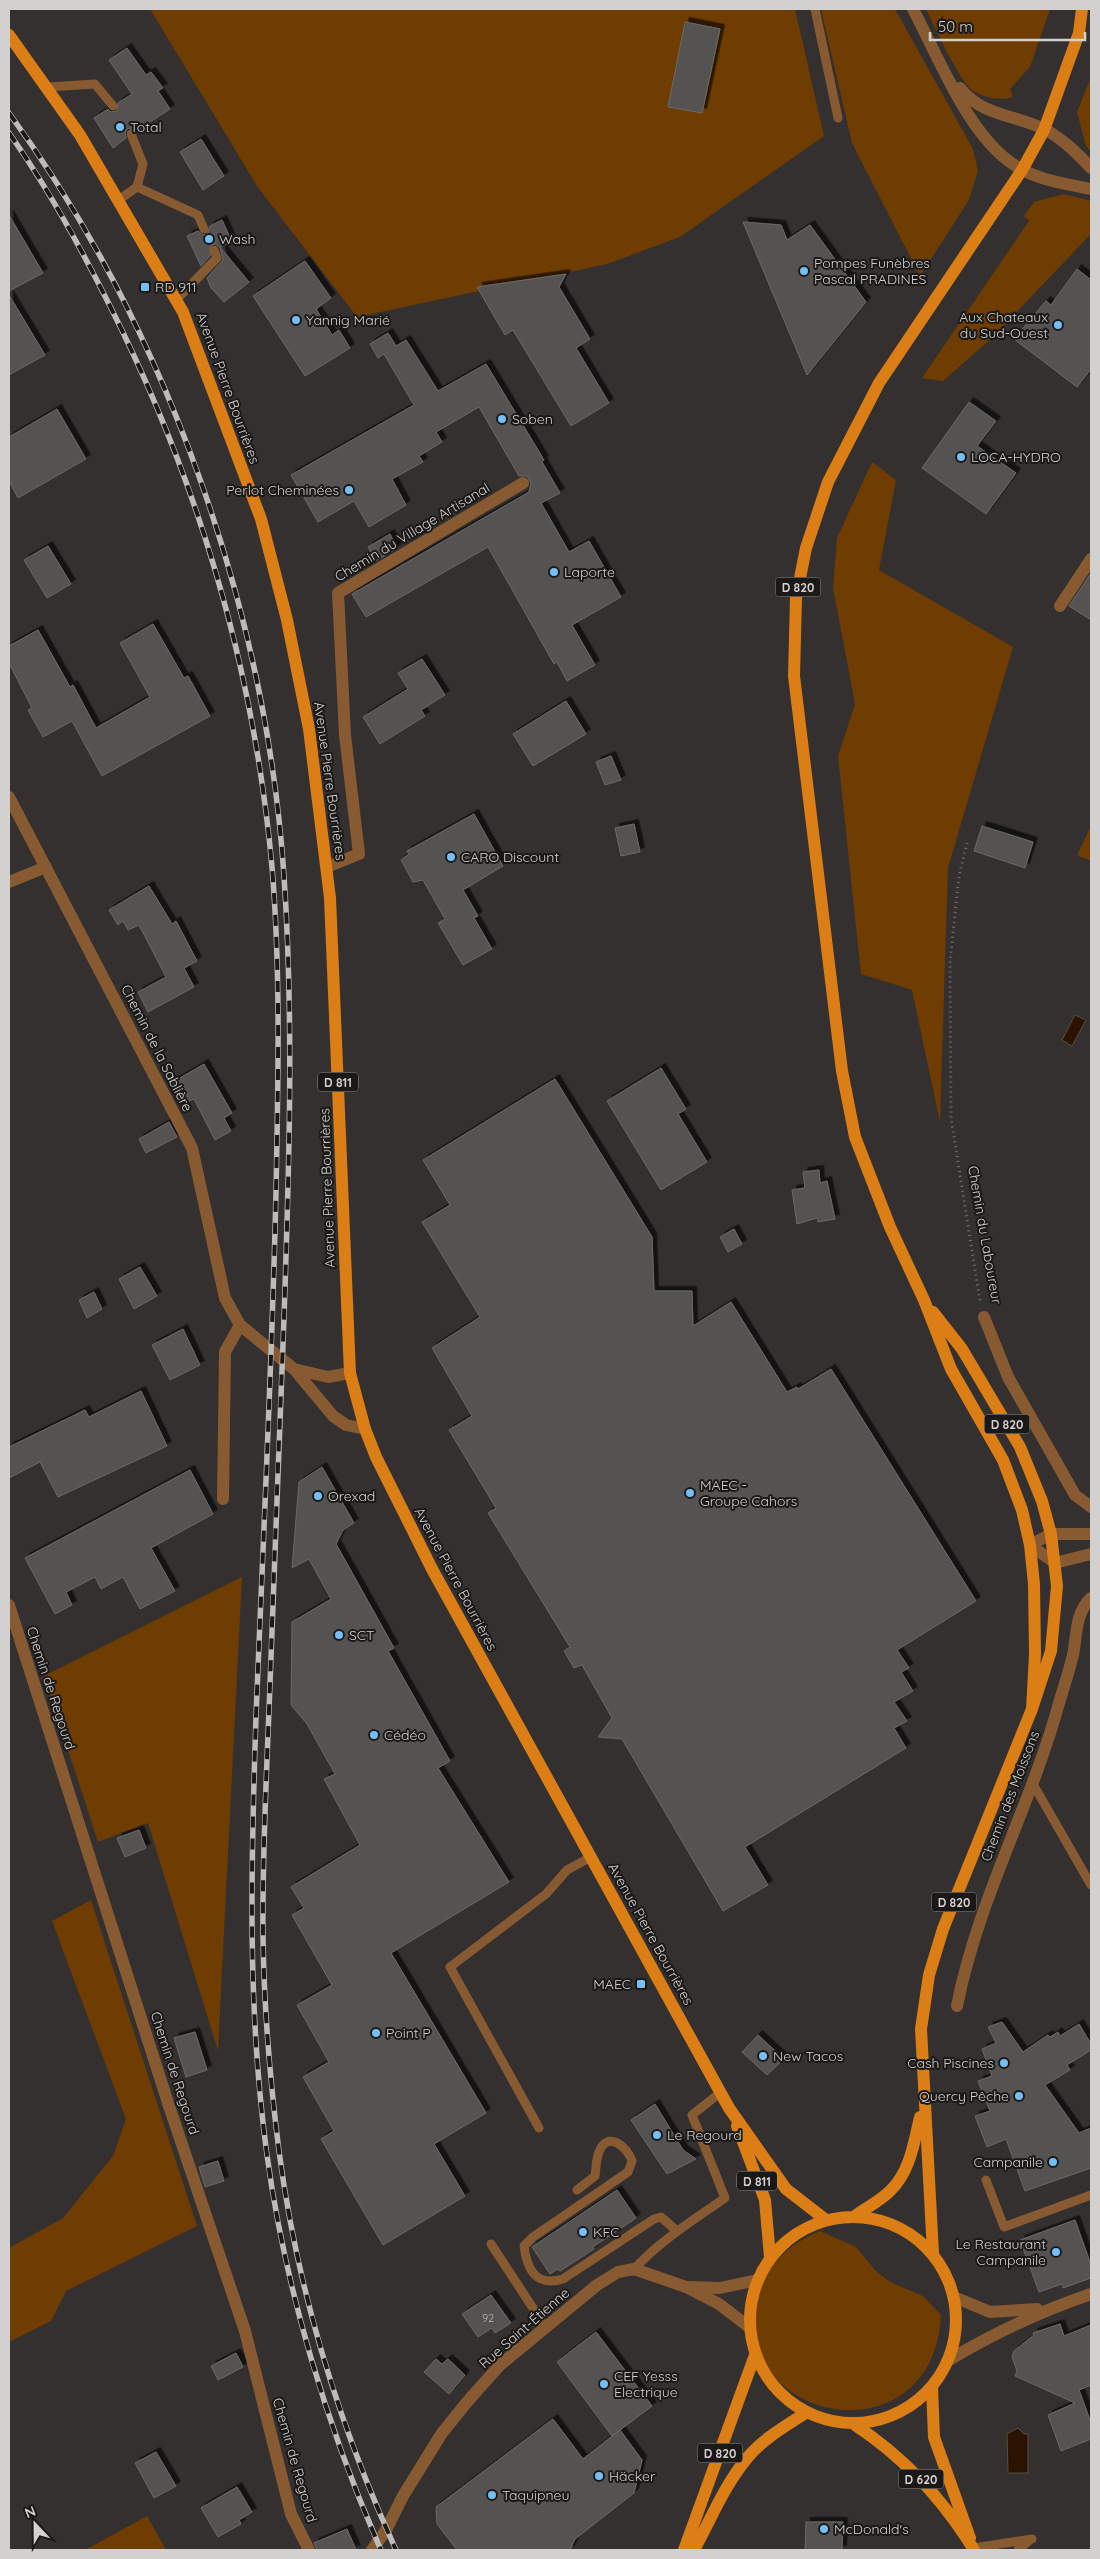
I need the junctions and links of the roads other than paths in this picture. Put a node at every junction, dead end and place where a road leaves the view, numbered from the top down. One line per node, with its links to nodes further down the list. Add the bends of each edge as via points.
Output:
1 (815, 9): 8 (lane)
2 (913, 9): 5 (street)
3 (1082, 9): 9 (main road, D 820, via 1076,42)
4 (9, 35): 6 (main road, Avenue Pierre Bourrières / D 811)
5 (943, 66): 9 (street, via 969,100 988,111); 12 (street, via 966,113 1000,156)
6 (48, 87): 7 (lane, via 95,84); 15 (main road, Avenue Pierre Bourrières / D 811)
7 (114, 106)
8 (838, 118)
9 (1044, 130): 11 (street, via 1072,148); 12 (main road, D 820)
10 (132, 134): 13 (lane, via 143,164)
11 (1091, 168)
12 (1022, 170): 14 (street, via 1056,182); 26 (main road, D 820, via 879,383 828,482 806,548 796,598 794,676 842,1071 855,1137 890,1227)
13 (137, 187): 15 (lane); 16 (lane, via 198,215)
14 (1091, 189)
15 (120, 199): 18 (main road, Avenue Pierre Bourrières / D 811)
16 (204, 229)
17 (214, 250): 18 (lane, via 217,258)
18 (177, 299): 24 (main road, Avenue Pierre Bourrières / D 811, via 266,538 288,620 309,729)
19 (523, 483): 24 (street, Chemin du Village Artisanal, via 338,593 345,735 359,854)
20 (1091, 559): 21 (street)
21 (1060, 606)
22 (9, 798): 23 (street, Chemin de la Sablière)
23 (46, 867): 25 (street); 28 (street, Chemin de la Sablière, via 192,1148 225,1298)
24 (327, 867): 30 (main road, Avenue Pierre Bourrières / D 811)
25 (9, 882)
26 (924, 1300): 34 (main road, D 820, via 962,1349 1020,1447 1042,1501); 36 (main road, D 820, via 951,1369 1003,1460 1022,1510)
27 (984, 1317): 33 (street, Chemin du Laboureur, via 1008,1377 1075,1495)
28 (240, 1325): 29 (street, Chemin de la Sablière); 32 (street, via 225,1352)
29 (294, 1369): 30 (street, Chemin de la Sablière, via 328,1377); 31 (street, Chemin de la Sablière, via 333,1416 346,1425)
30 (350, 1373): 31 (main road, Avenue Pierre Bourrières / D 811)
31 (364, 1429): 43 (main road, Avenue Pierre Bourrières / D 811, via 432,1570)
32 (223, 1499)
33 (1091, 1507)
34 (1051, 1534): 35 (street); 36 (street); 38 (main road, D 820)
35 (1091, 1534)
36 (1030, 1545): 38 (street); 41 (main road, D 820, via 1035,1654)
37 (1091, 1554): 38 (street)
38 (1055, 1563): 41 (main road, D 820, via 1058,1586 1051,1651)
39 (1091, 1598): 42 (street, Chemin des Moissons, via 1078,1620 1071,1662)
40 (9, 1605): 73 (street, Chemin de Regourd, via 245,2331 291,2514)
41 (1032, 1709): 47 (main road, D 820, via 943,1929 928,1975 921,2029)
42 (1033, 1784): 44 (lane); 45 (street, Chemin des Moissons, via 1003,1855 975,1936)
43 (591, 1857): 46 (main road, Avenue Pierre Bourrières / D 811); 49 (lane, via 566,1870 546,1894 450,1966)
44 (1091, 1886)
45 (958, 2006)
46 (721, 2092): 48 (main road, Avenue Pierre Bourrières / D 811); 55 (lane, via 692,2115 725,2198)
47 (923, 2105): 53 (main road, D 820, via 904,2171 890,2191); 57 (main road, D 820)
48 (730, 2108): 54 (main road, Avenue Pierre Bourrières / D 811, via 786,2189); 58 (main road, Avenue Pierre Bourrières / D 811, via 765,2200)
49 (539, 2128)
50 (986, 2180): 52 (lane, via 1004,2227)
51 (577, 2190): 55 (lane, via 596,2176 599,2152 604,2145 620,2142 625,2146 632,2161 628,2172 524,2246 531,2271 540,2279 552,2282 563,2279 654,2218 661,2217)
52 (1091, 2196)
53 (855, 2216): 54 (main road); 57 (main road, via 884,2221 911,2234)
54 (826, 2220): 58 (main road, via 795,2234)
55 (677, 2231): 59 (lane)
56 (491, 2244): 66 (lane)
57 (933, 2253): 63 (main road, via 946,2274)
58 (770, 2257): 60 (main road)
59 (634, 2269): 61 (street); 66 (street, Rue Saint-Étienne, via 618,2272 597,2285)
60 (757, 2280): 61 (street, via 720,2288); 65 (main road, via 750,2303)
61 (686, 2287): 65 (street, via 718,2304)
62 (1091, 2294): 64 (street)
63 (954, 2297): 64 (street, via 990,2312 1023,2312); 68 (main road, via 956,2329)
64 (1054, 2306): 68 (street, via 990,2335)
65 (749, 2327): 67 (main road)
66 (546, 2328): 74 (street, Rue Saint-Étienne, via 500,2365 467,2402 432,2449)
67 (755, 2355): 70 (main road, via 767,2378 785,2398); 75 (main road, D 820)
68 (949, 2360): 69 (main road)
69 (932, 2387): 71 (main road, via 912,2405 887,2417); 72 (main road, D 620, via 934,2437)
70 (807, 2412): 71 (main road); 76 (main road, D 820, via 771,2435 749,2456 731,2480)
71 (855, 2425): 72 (main road, D 620, via 900,2458 925,2482)
72 (973, 2549): 77 (lane, via 1032,2538)
73 (309, 2550)
74 (372, 2550)
75 (684, 2550)
76 (694, 2550)
77 (1018, 2550)

